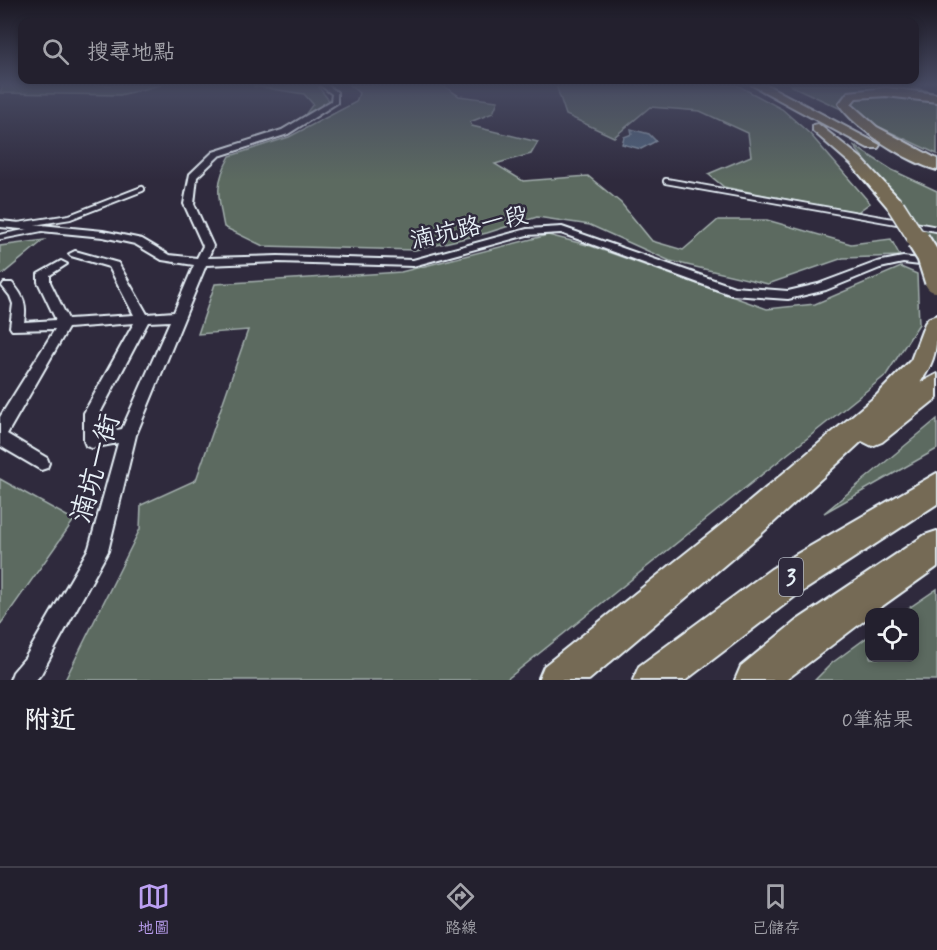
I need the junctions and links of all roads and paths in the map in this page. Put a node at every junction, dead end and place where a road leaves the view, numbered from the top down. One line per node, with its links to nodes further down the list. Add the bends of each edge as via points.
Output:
1 (310, 117): 16 (street, via 285,132 216,154 193,176 189,204 208,246)
2 (802, 117): 18 (highway, bridge, via 827,134 872,177 896,206)
3 (816, 117): 7 (highway)
4 (837, 117): 6 (highway)
5 (854, 117): 6 (highway)
6 (937, 166)
7 (937, 179)
8 (666, 181): 13 (lane)
9 (142, 189): 11 (lane, via 70,217)
10 (0, 224): 11 (street, 湳坑路一段)
11 (16, 226): 12 (street, 湳坑路一段)
12 (49, 227): 14 (lane); 16 (street, 湳坑路一段, via 138,241 166,258)
13 (937, 229)
14 (0, 237)
15 (75, 254): 21 (street, via 114,265)
16 (202, 262): 18 (street, 湳坑路一段, via 278,259 413,263 528,232 562,230 732,291 788,295 903,260); 20 (street, 湳坑一街)
17 (61, 264): 23 (street, via 44,274 44,282)
18 (937, 277)
19 (8, 286): 23 (street, via 18,296 17,327)
20 (180, 316): 21 (street); 26 (street, 湳坑一街)
21 (143, 319): 23 (street); 26 (street, via 92,413 92,441)
22 (937, 323): 30 (highway, via 922,364 887,402)
23 (64, 324): 25 (street)
24 (937, 384): 30 (highway)
25 (0, 431)
26 (128, 435): 32 (street, 湳坑一街, via 98,551 33,666)
27 (0, 438): 28 (street)
28 (40, 463)
29 (937, 487): 34 (highway, 3, via 784,582)
30 (748, 524): 33 (highway)
31 (937, 547): 35 (highway, 3, via 810,635)
32 (21, 680)
33 (558, 680)
34 (653, 680)
35 (755, 680)

